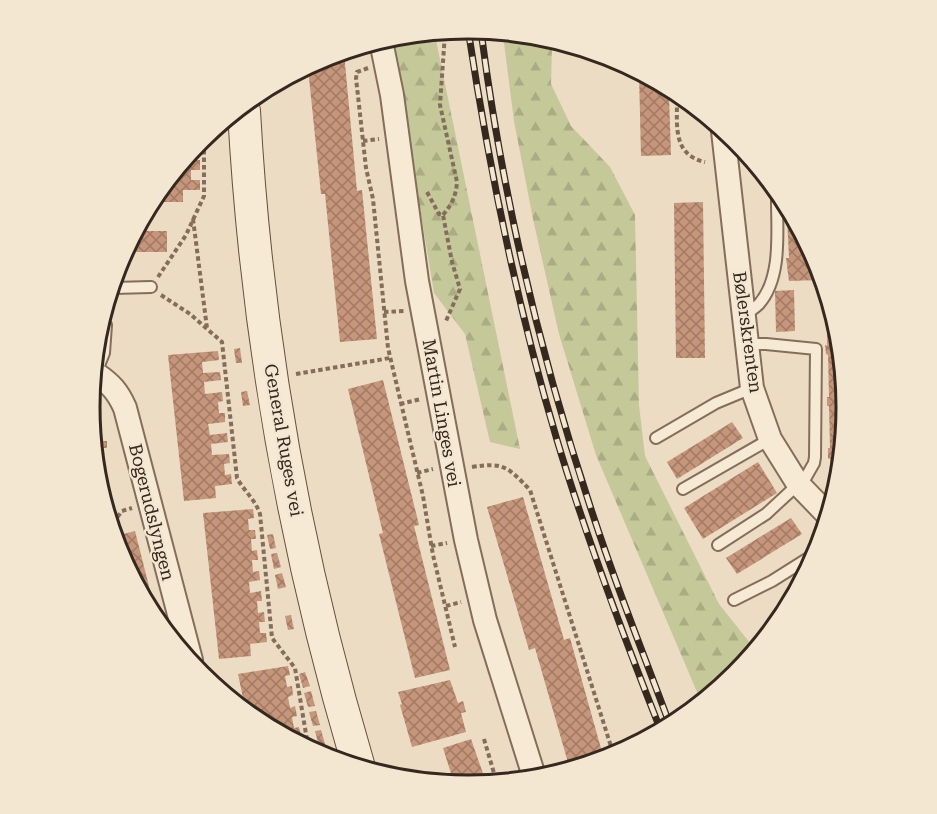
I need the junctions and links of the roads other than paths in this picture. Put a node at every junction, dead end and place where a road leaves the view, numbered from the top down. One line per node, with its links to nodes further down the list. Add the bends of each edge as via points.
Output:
1 (385, 55): 21 (street, Martin Linges vei, via 417,281 466,540 485,620)
2 (244, 115): 20 (main road, General Ruges vei, via 252,219 272,378 292,493 319,617)
3 (724, 143): 7 (street, Bølerskrenten)
4 (777, 208): 7 (lane, via 777,262 759,304)
5 (151, 287): 6 (lane)
6 (120, 288)
7 (744, 316): 8 (street, Bølerskrenten)
8 (747, 344): 10 (street, Bølerskrenten); 13 (lane, via 816,349 816,457)
9 (102, 378): 19 (street, Bogerudslyngen, via 119,394 125,408)
10 (752, 388): 11 (lane, via 716,403); 12 (street, Bølerskrenten)
11 (656, 438)
12 (770, 439): 13 (street, Bølerskrenten); 14 (lane)
13 (798, 484): 15 (street, Bølerskrenten); 16 (lane, via 766,514)
14 (683, 489)
15 (822, 509)
16 (718, 545)
17 (802, 562): 18 (lane)
18 (735, 600)
19 (187, 643)
20 (356, 757)
21 (532, 769)

